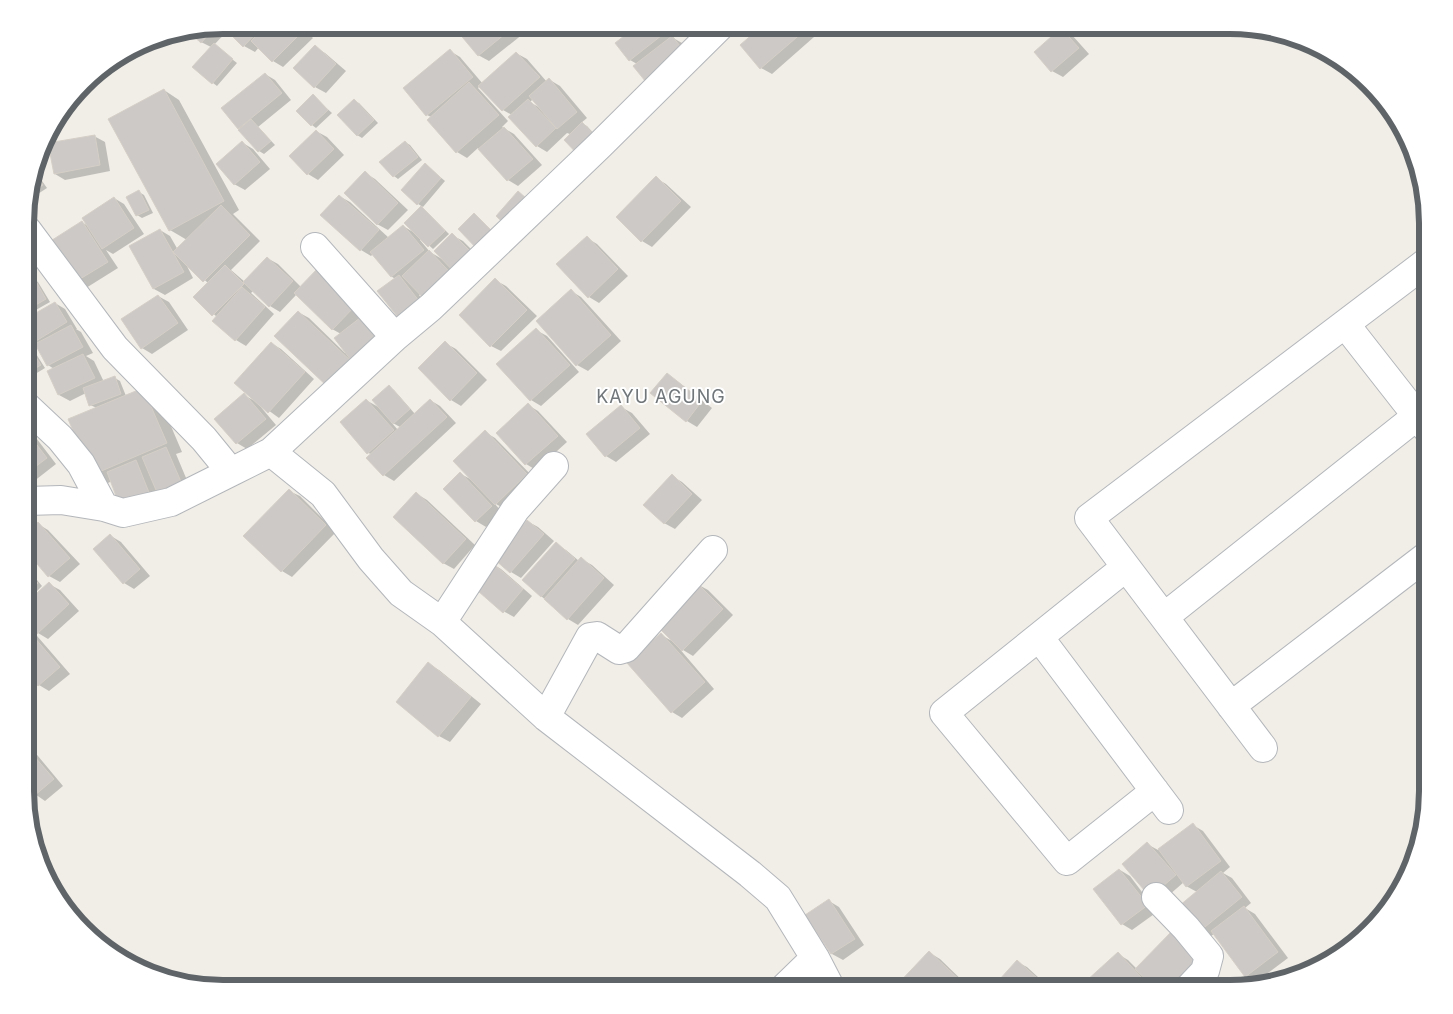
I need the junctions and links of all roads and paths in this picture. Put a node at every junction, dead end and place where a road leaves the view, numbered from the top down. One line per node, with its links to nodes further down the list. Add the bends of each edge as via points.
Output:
1 (712, 34): 6 (street, via 490,252)
2 (34, 239): 12 (street, via 115,348 204,439)
3 (315, 247): 6 (street)
4 (1419, 268): 5 (street)
5 (1345, 324): 8 (street); 17 (street, via 1089,518)
6 (396, 337): 10 (street)
7 (34, 414): 14 (street, via 81,464)
8 (1419, 419)
9 (1419, 425): 18 (street)
10 (271, 452): 12 (street); 19 (street, via 322,494 401,593)
11 (554, 466): 19 (street, via 515,510)
12 (231, 472): 14 (street, via 156,507 123,513)
13 (34, 501): 14 (street, via 60,500)
14 (104, 507)
15 (713, 550): 22 (street, via 626,648 619,650 597,636 590,636)
16 (1419, 562): 21 (street)
17 (1126, 567): 18 (street); 20 (street)
18 (1164, 617): 21 (street)
19 (442, 622): 22 (street)
20 (1039, 637): 20 (street, via 944,714 1067,861 1162,800)
21 (1231, 706): 23 (street)
22 (546, 717): 25 (street, via 778,898)
23 (1262, 748)
24 (1156, 897): 28 (street, via 1209,956 1204,971)
25 (815, 958): 26 (street); 27 (street)
26 (792, 980)
27 (826, 980)
28 (1196, 980)

